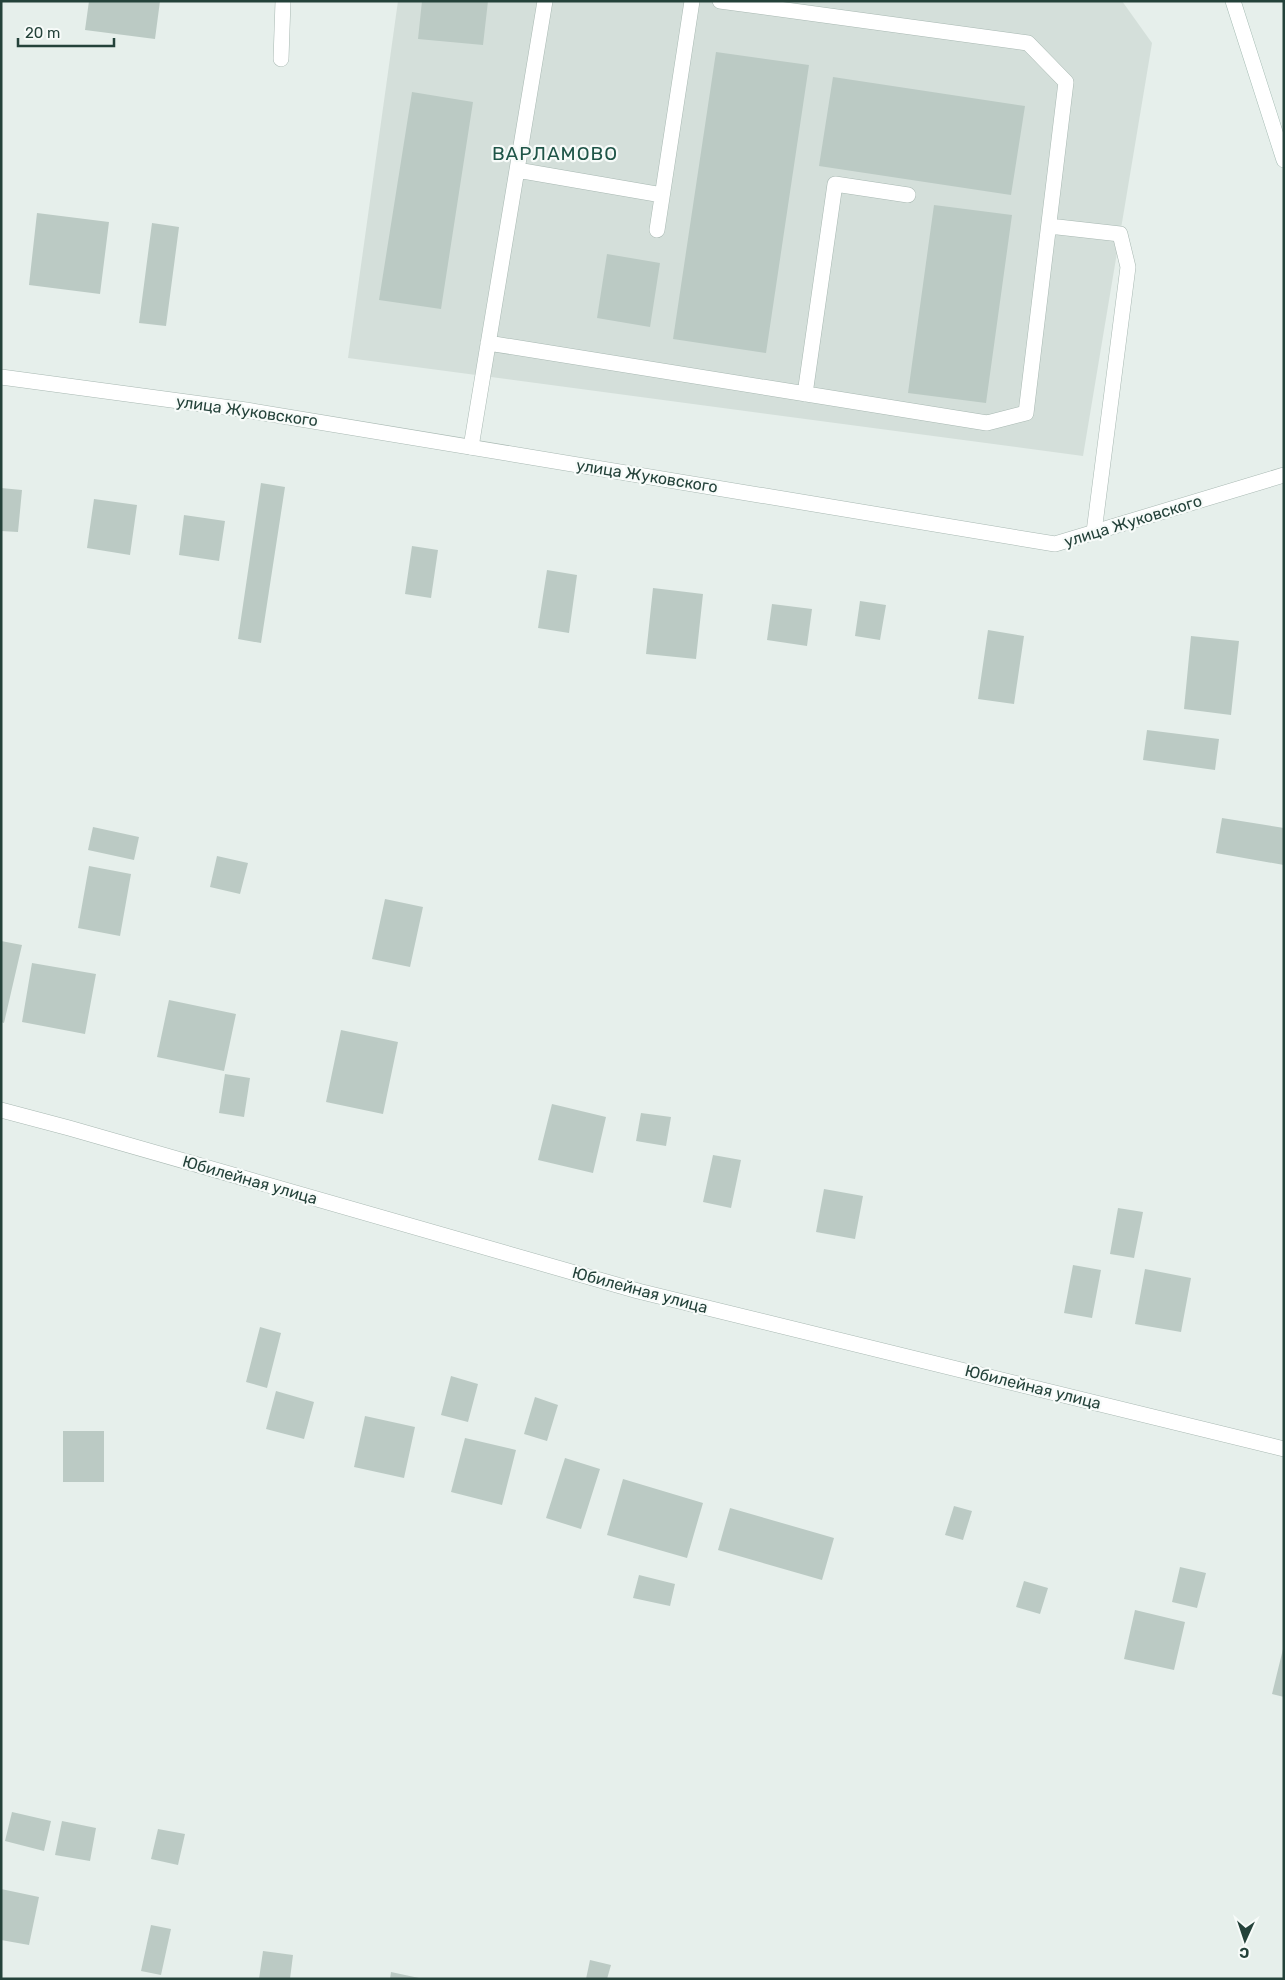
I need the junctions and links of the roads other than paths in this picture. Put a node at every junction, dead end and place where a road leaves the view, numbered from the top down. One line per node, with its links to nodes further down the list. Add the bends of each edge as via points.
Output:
1 (283, 1): 6 (street)
2 (545, 1): 8 (street)
3 (692, 1): 9 (street)
4 (720, 1): 11 (street, via 1028,43 1066,82)
5 (1233, 1): 7 (street)
6 (281, 59)
7 (1284, 160)
8 (517, 170): 9 (street); 13 (street)
9 (662, 195): 12 (street)
10 (908, 195): 15 (street, via 835,184)
11 (1049, 226): 15 (street, via 1026,413 987,423); 18 (street, via 1120,234 1128,267)
12 (657, 230)
13 (488, 343): 15 (street); 16 (street)
14 (1, 377): 16 (street, улица Жуковского, via 246,410)
15 (805, 394)
16 (471, 447): 18 (street, улица Жуковского, via 1055,544)
17 (1284, 475): 18 (street, улица Жуковского)
18 (1094, 532)
19 (1, 1110): 20 (street, Юбилейная улица, via 638,1291)
20 (1284, 1449)

